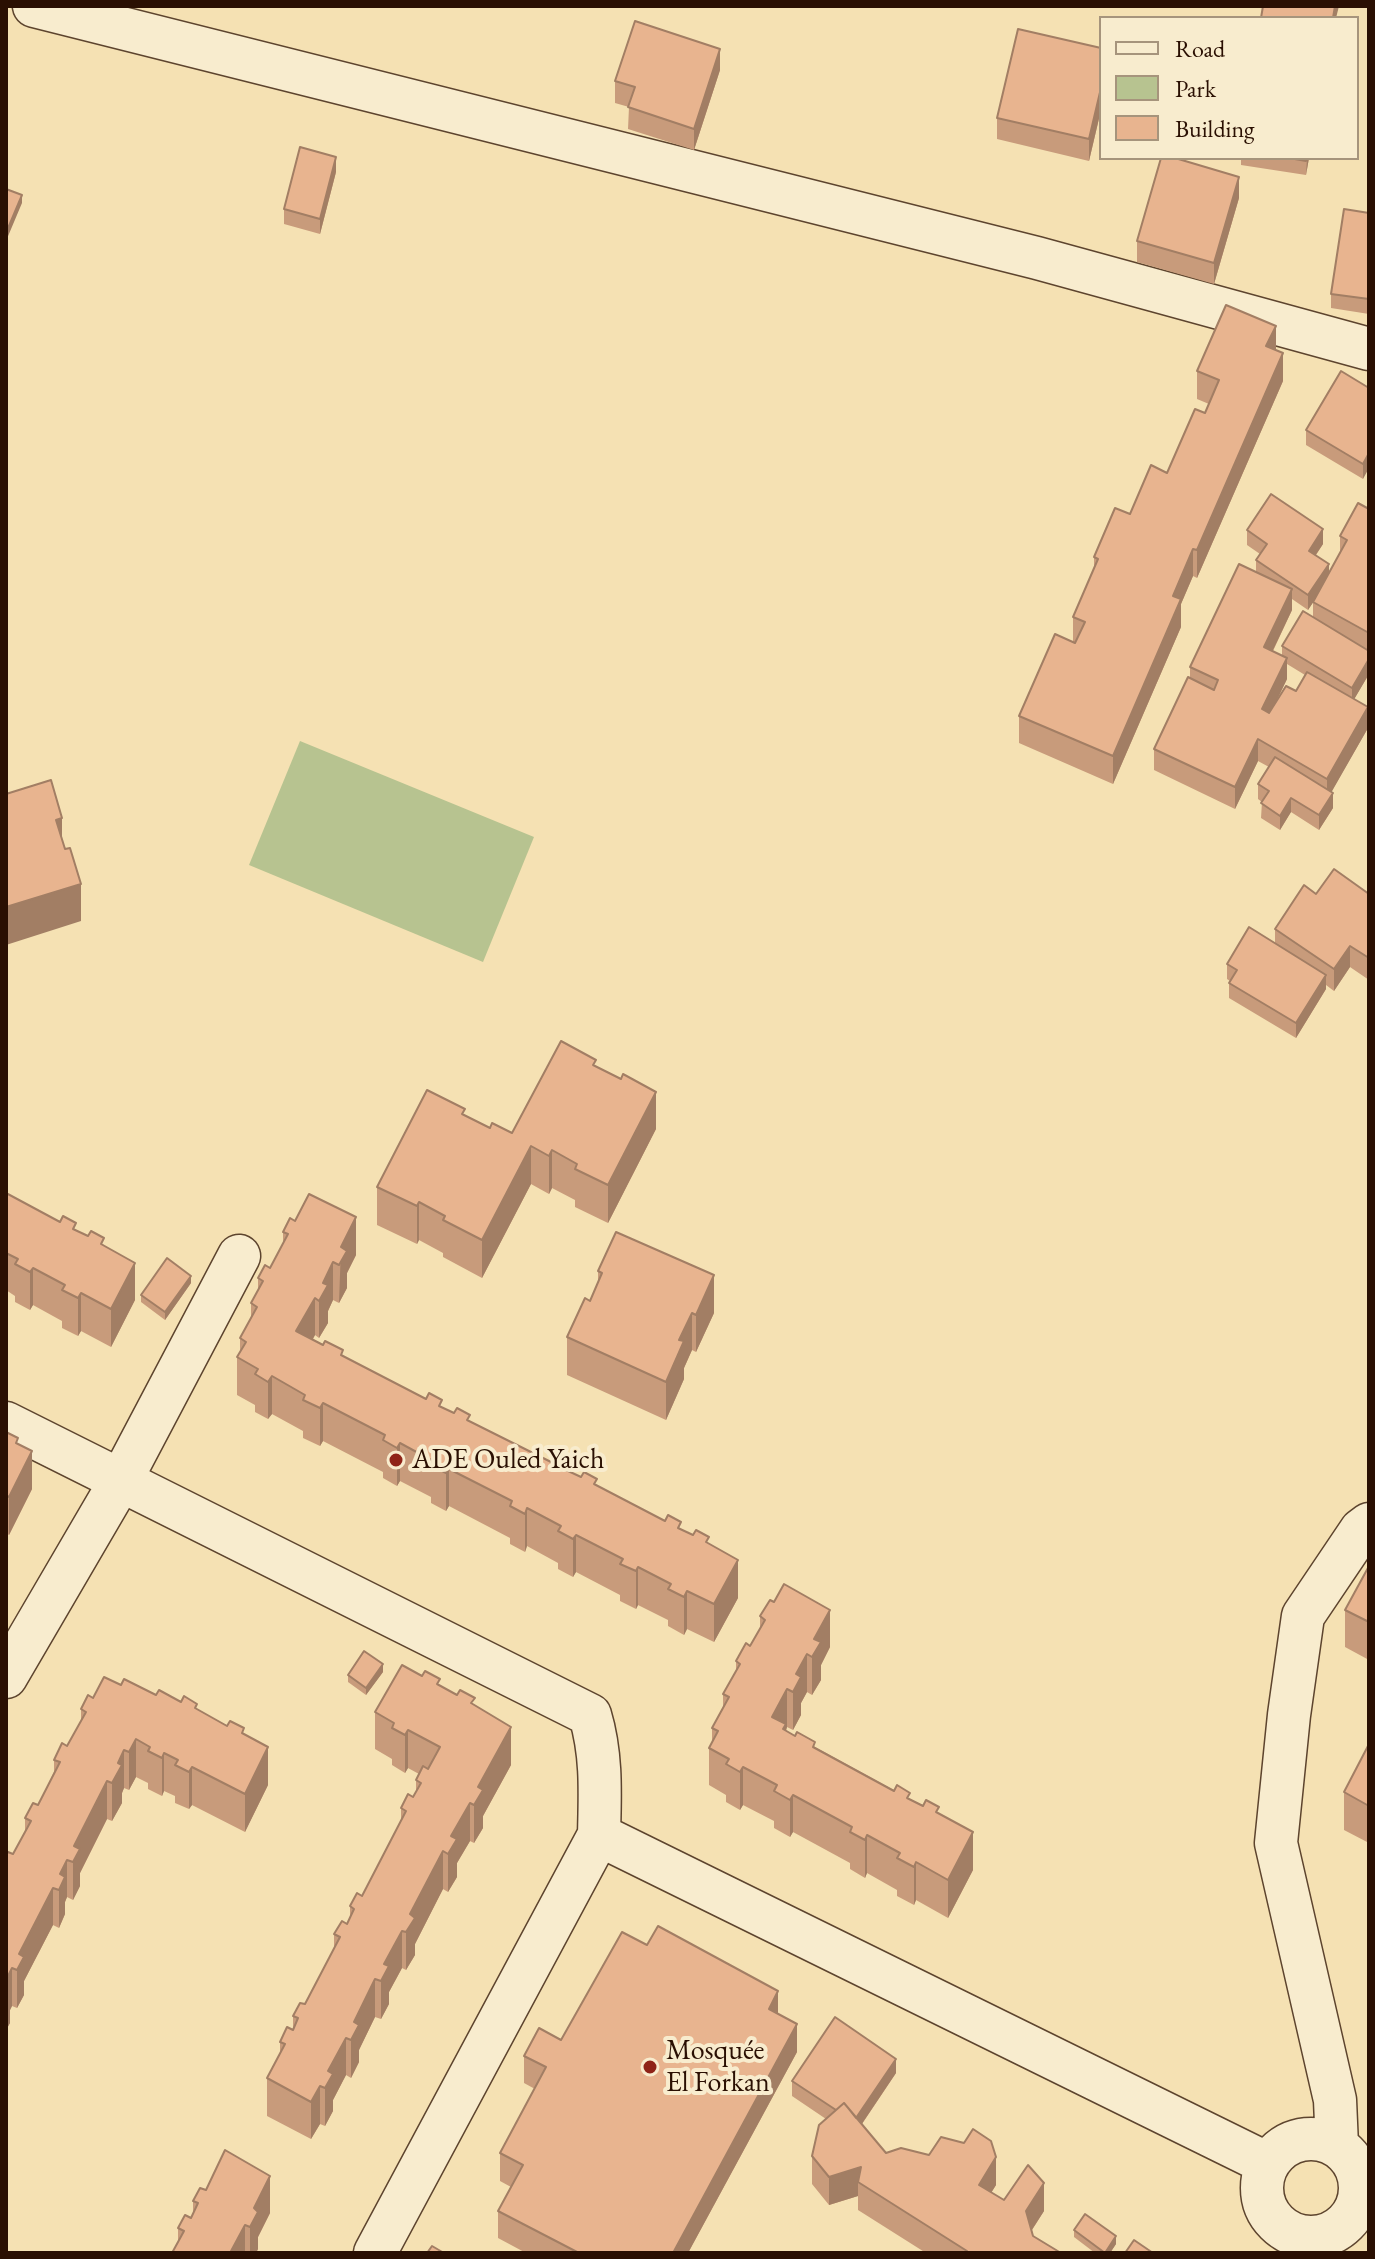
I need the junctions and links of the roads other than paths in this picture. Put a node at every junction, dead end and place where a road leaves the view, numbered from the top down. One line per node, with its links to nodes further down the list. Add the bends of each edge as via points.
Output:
1 (34, 6): 2 (street, via 1037,258)
2 (1369, 349)
3 (239, 1256): 5 (street)
4 (6, 1423): 5 (street)
5 (121, 1480): 7 (street); 8 (street, via 590,1715 601,1772)
6 (1369, 1524): 9 (street, via 1303,1616 1276,1843 1335,2100)
7 (6, 1677)
8 (599, 1835): 10 (street); 13 (street)
9 (1337, 2146): 10 (street, via 1323,2140 1291,2143); 11 (street, via 1357,2170 1361,2186)
10 (1268, 2164): 12 (street, via 1262,2197)
11 (1357, 2235): 12 (street, via 1340,2228)
12 (1282, 2241)
13 (375, 2253)

